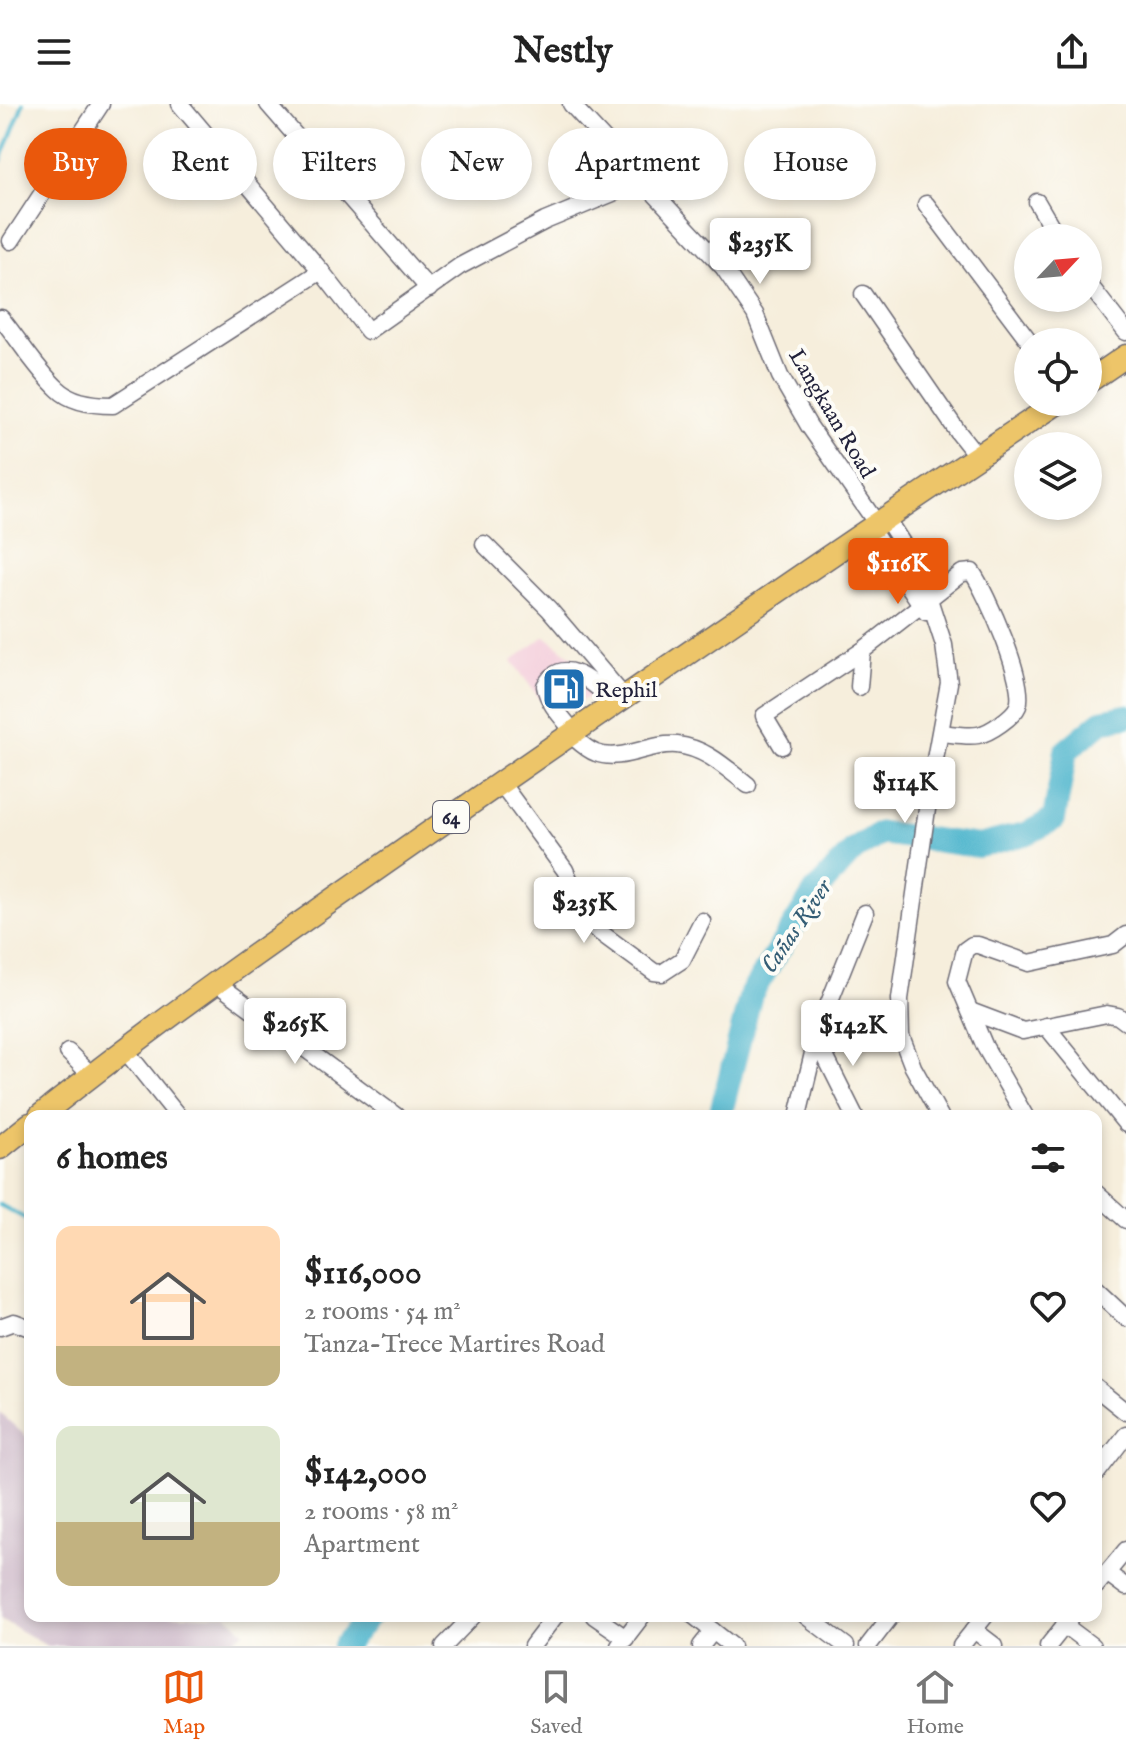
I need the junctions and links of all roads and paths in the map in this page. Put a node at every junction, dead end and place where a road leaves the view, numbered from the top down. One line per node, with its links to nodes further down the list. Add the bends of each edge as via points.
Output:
1 (101, 104): 11 (street)
2 (180, 104): 12 (street)
3 (268, 104): 13 (street)
4 (571, 104): 5 (street, Langkaan Road)
5 (593, 128)
6 (596, 200): 13 (street, via 460,266)
7 (659, 200): 23 (street, Langkaan Road, via 731,279 755,314 780,376 809,426)
8 (1037, 202): 10 (street)
9 (926, 204): 17 (street)
10 (1050, 224)
11 (11, 241)
12 (321, 271): 13 (street, via 368,331); 16 (street, via 113,405 59,391)
13 (429, 289)
14 (863, 294): 22 (street)
15 (1102, 301): 18 (street)
16 (1, 318)
17 (1019, 328)
18 (1126, 332)
19 (1126, 356): 20 (main road)
20 (1102, 372)
21 (1038, 416): 22 (main road, 64)
22 (977, 456): 23 (main road, 64)
23 (877, 523): 24 (street); 26 (street); 30 (main road, 64)
24 (901, 542): 26 (street); 27 (street)
25 (484, 544): 30 (street, via 549,609)
26 (886, 554): 27 (street)
27 (925, 602): 28 (street); 32 (street, via 944,645 949,683); 32 (street, via 962,573 972,572 1006,642 1020,693 1018,708 981,735)
28 (862, 651): 29 (street); 33 (street, via 764,716)
29 (859, 687)
30 (620, 700): 31 (main road, 64); 31 (street, via 578,672 555,674 546,692)
31 (572, 733): 34 (main road, 64); 35 (street, via 598,754 622,755 660,745 699,750)
32 (941, 733): 52 (street, via 900,999 901,1036)
33 (782, 746)
34 (501, 783): 37 (street, via 565,870 590,925 654,972 662,973 682,960); 39 (main road, 64)
35 (748, 785)
36 (865, 913): 43 (street)
37 (702, 921)
38 (1126, 935): 40 (street, via 1113,945 1029,963 972,945 965,950 957,981)
39 (218, 984): 44 (main road, 64); 49 (street)
40 (970, 1011): 42 (street, via 1023,1031); 53 (street)
41 (1126, 1022): 42 (street, via 1107,1014)
42 (1046, 1026): 54 (street)
43 (816, 1038): 50 (street); 51 (street)
44 (125, 1050): 46 (main road, 64); 48 (street)
45 (68, 1052): 46 (street)
46 (91, 1075): 47 (main road, 64)
47 (47, 1110)
48 (173, 1110)
49 (388, 1110)
50 (799, 1110)
51 (852, 1110)
52 (937, 1110)
53 (1022, 1110)
54 (1126, 1124)
55 (24, 1129): 56 (main road)
56 (0, 1148)
57 (1102, 1198): 58 (street)
58 (1124, 1214)
59 (1102, 1296): 60 (street)
60 (1126, 1318)
61 (24, 1326): 62 (street, via 14,1322)
62 (0, 1327)
63 (1102, 1393): 64 (street)
64 (1126, 1412)
65 (1126, 1435): 66 (street)
66 (1102, 1466)
67 (1126, 1550): 68 (street)
68 (1107, 1573): 69 (street); 70 (street)
69 (1102, 1579)
70 (1126, 1587)
71 (467, 1622): 84 (street)
72 (550, 1622): 85 (street)
73 (601, 1622): 83 (street)
74 (638, 1622): 83 (street)
75 (702, 1622): 82 (street)
76 (814, 1622): 88 (street)
77 (886, 1622): 89 (street)
78 (980, 1622): 81 (street)
79 (1067, 1622): 92 (street)
80 (1069, 1622): 93 (street)
81 (974, 1630): 90 (street); 91 (street)
82 (713, 1631): 86 (street); 87 (street)
83 (623, 1642)
84 (444, 1646)
85 (532, 1646)
86 (701, 1646)
87 (732, 1646)
88 (846, 1646)
89 (868, 1646)
90 (961, 1646)
91 (995, 1646)
92 (1048, 1646)
93 (1092, 1646)

